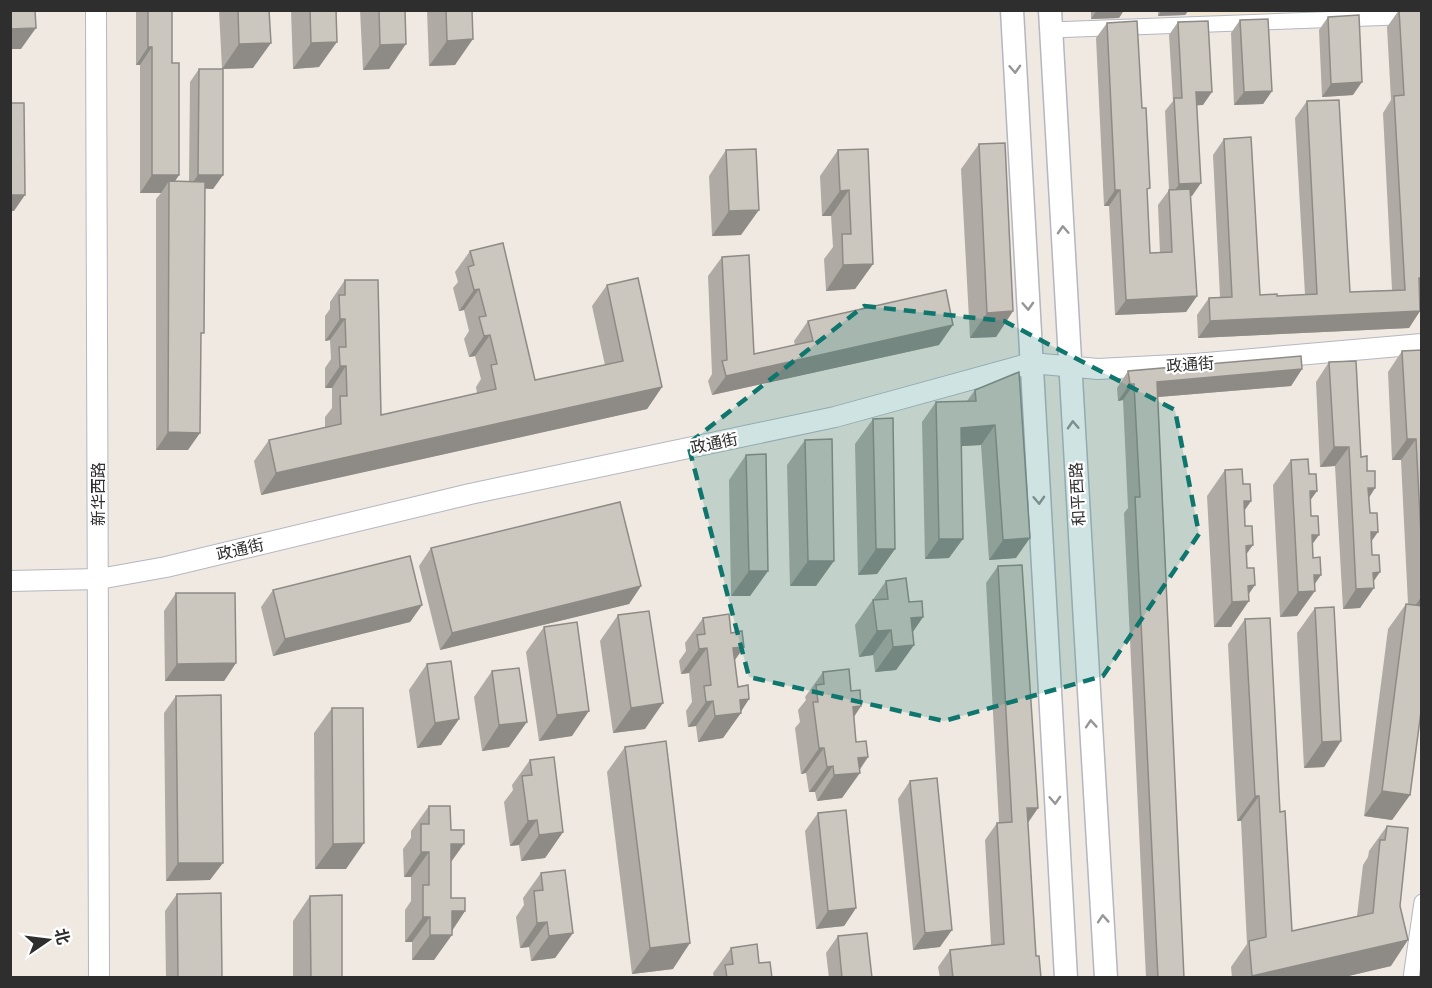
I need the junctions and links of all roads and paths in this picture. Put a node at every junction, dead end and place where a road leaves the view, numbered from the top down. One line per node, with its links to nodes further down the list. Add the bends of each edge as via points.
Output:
1 (96, 10): 8 (street, 新华西路)
2 (1012, 10): 6 (main road, one-way to 6)
3 (1422, 16): 4 (street)
4 (1051, 20): 7 (main road, 和平西路, one-way to 4)
5 (1422, 344): 7 (street, 政通街, via 1195,364 1098,369)
6 (1031, 363): 7 (street, 政通街); 8 (street, 政通街, via 835,417 470,494 166,567); 12 (main road, one-way to 12)
7 (1070, 366): 13 (main road, 和平西路, one-way to 7)
8 (98, 579): 9 (street, 政通街); 11 (street, 新华西路)
9 (10, 581)
10 (1422, 902): 14 (street)
11 (99, 978)
12 (1066, 978)
13 (1106, 978)
14 (1411, 978)

